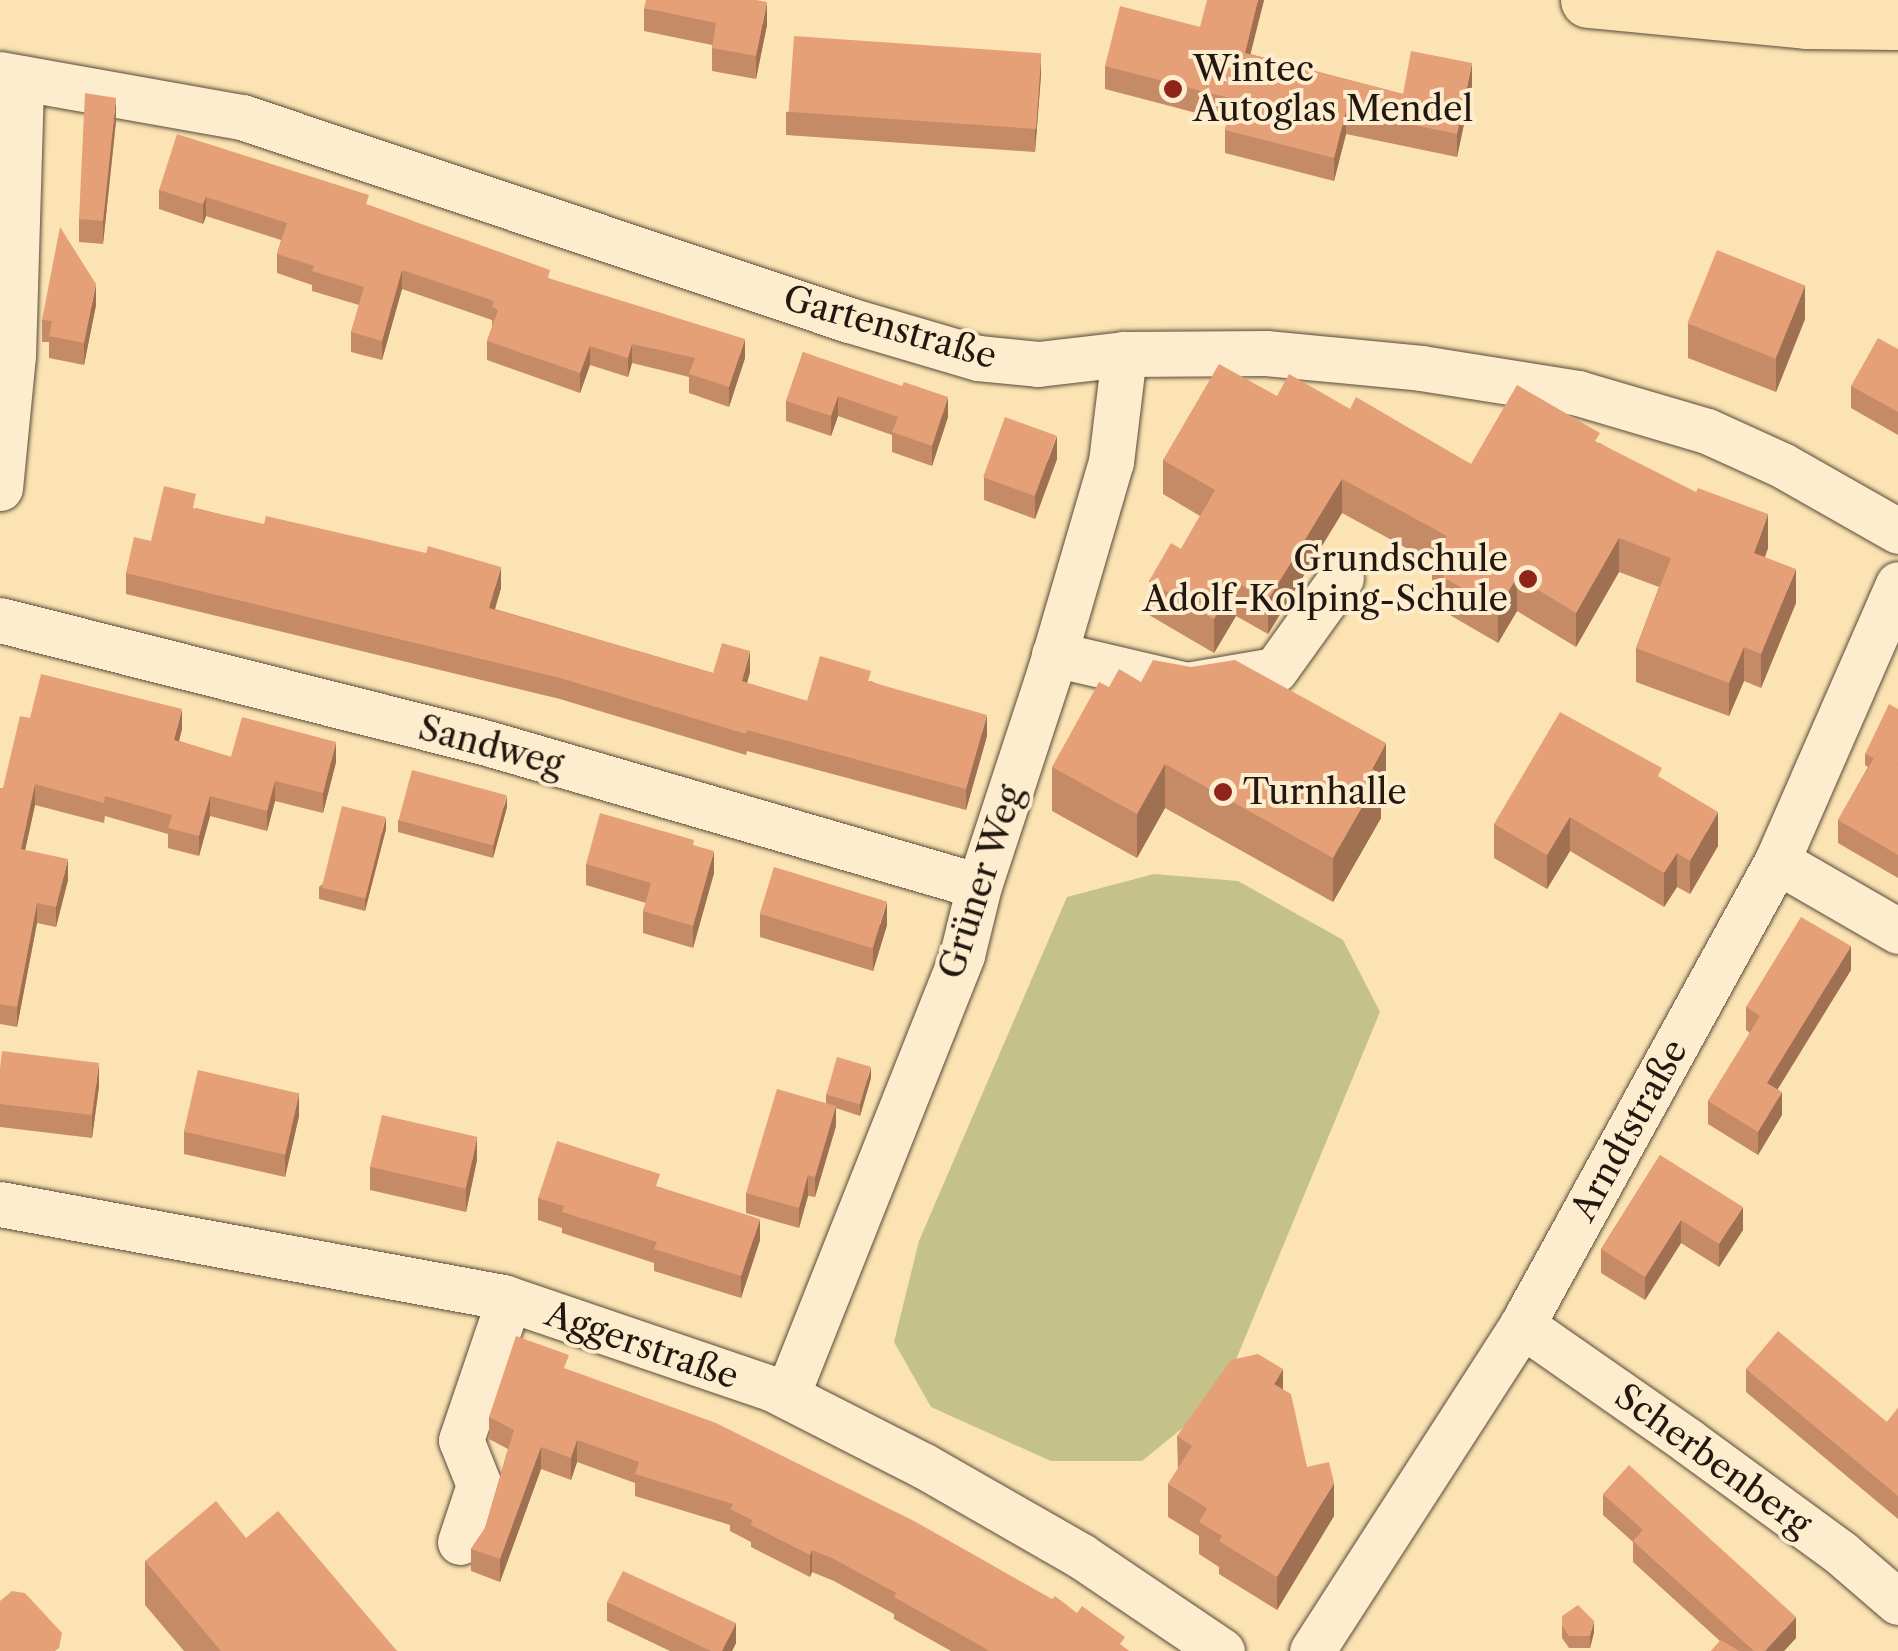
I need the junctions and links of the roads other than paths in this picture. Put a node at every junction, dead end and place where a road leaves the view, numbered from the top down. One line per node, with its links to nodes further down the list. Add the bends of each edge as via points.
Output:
1 (1588, 0): 2 (main road, via 1806,21)
2 (1898, 22)
3 (11, 76): 4 (street, Gartenstraße, via 242,116 978,358 1038,364); 5 (street, via 12,355)
4 (1124, 354): 6 (street, Gartenstraße, via 1266,353 1578,392 1707,431); 10 (street, Grüner Weg, via 1110,462)
5 (0, 488)
6 (1898, 531)
7 (1341, 578): 10 (street, via 1275,670 1187,684)
8 (1898, 584): 11 (street, Arndtstraße)
9 (0, 620): 12 (street, Sandweg, via 487,743)
10 (1054, 654): 12 (street, Grüner Weg)
11 (1777, 861): 13 (street); 16 (street, Arndtstraße)
12 (978, 886): 17 (street, Grüner Weg, via 962,955)
13 (1898, 931)
14 (0, 1204): 15 (street, Aggerstraße)
15 (509, 1300): 17 (street, Aggerstraße); 18 (street, via 460,1440 478,1485)
16 (1522, 1325): 19 (street, Scherbenberg, via 1688,1440); 21 (street, Arndtstraße)
17 (787, 1395): 20 (street, Aggerstraße, via 1082,1556)
18 (460, 1542)
19 (1898, 1602)
20 (1222, 1651)
21 (1312, 1651)

